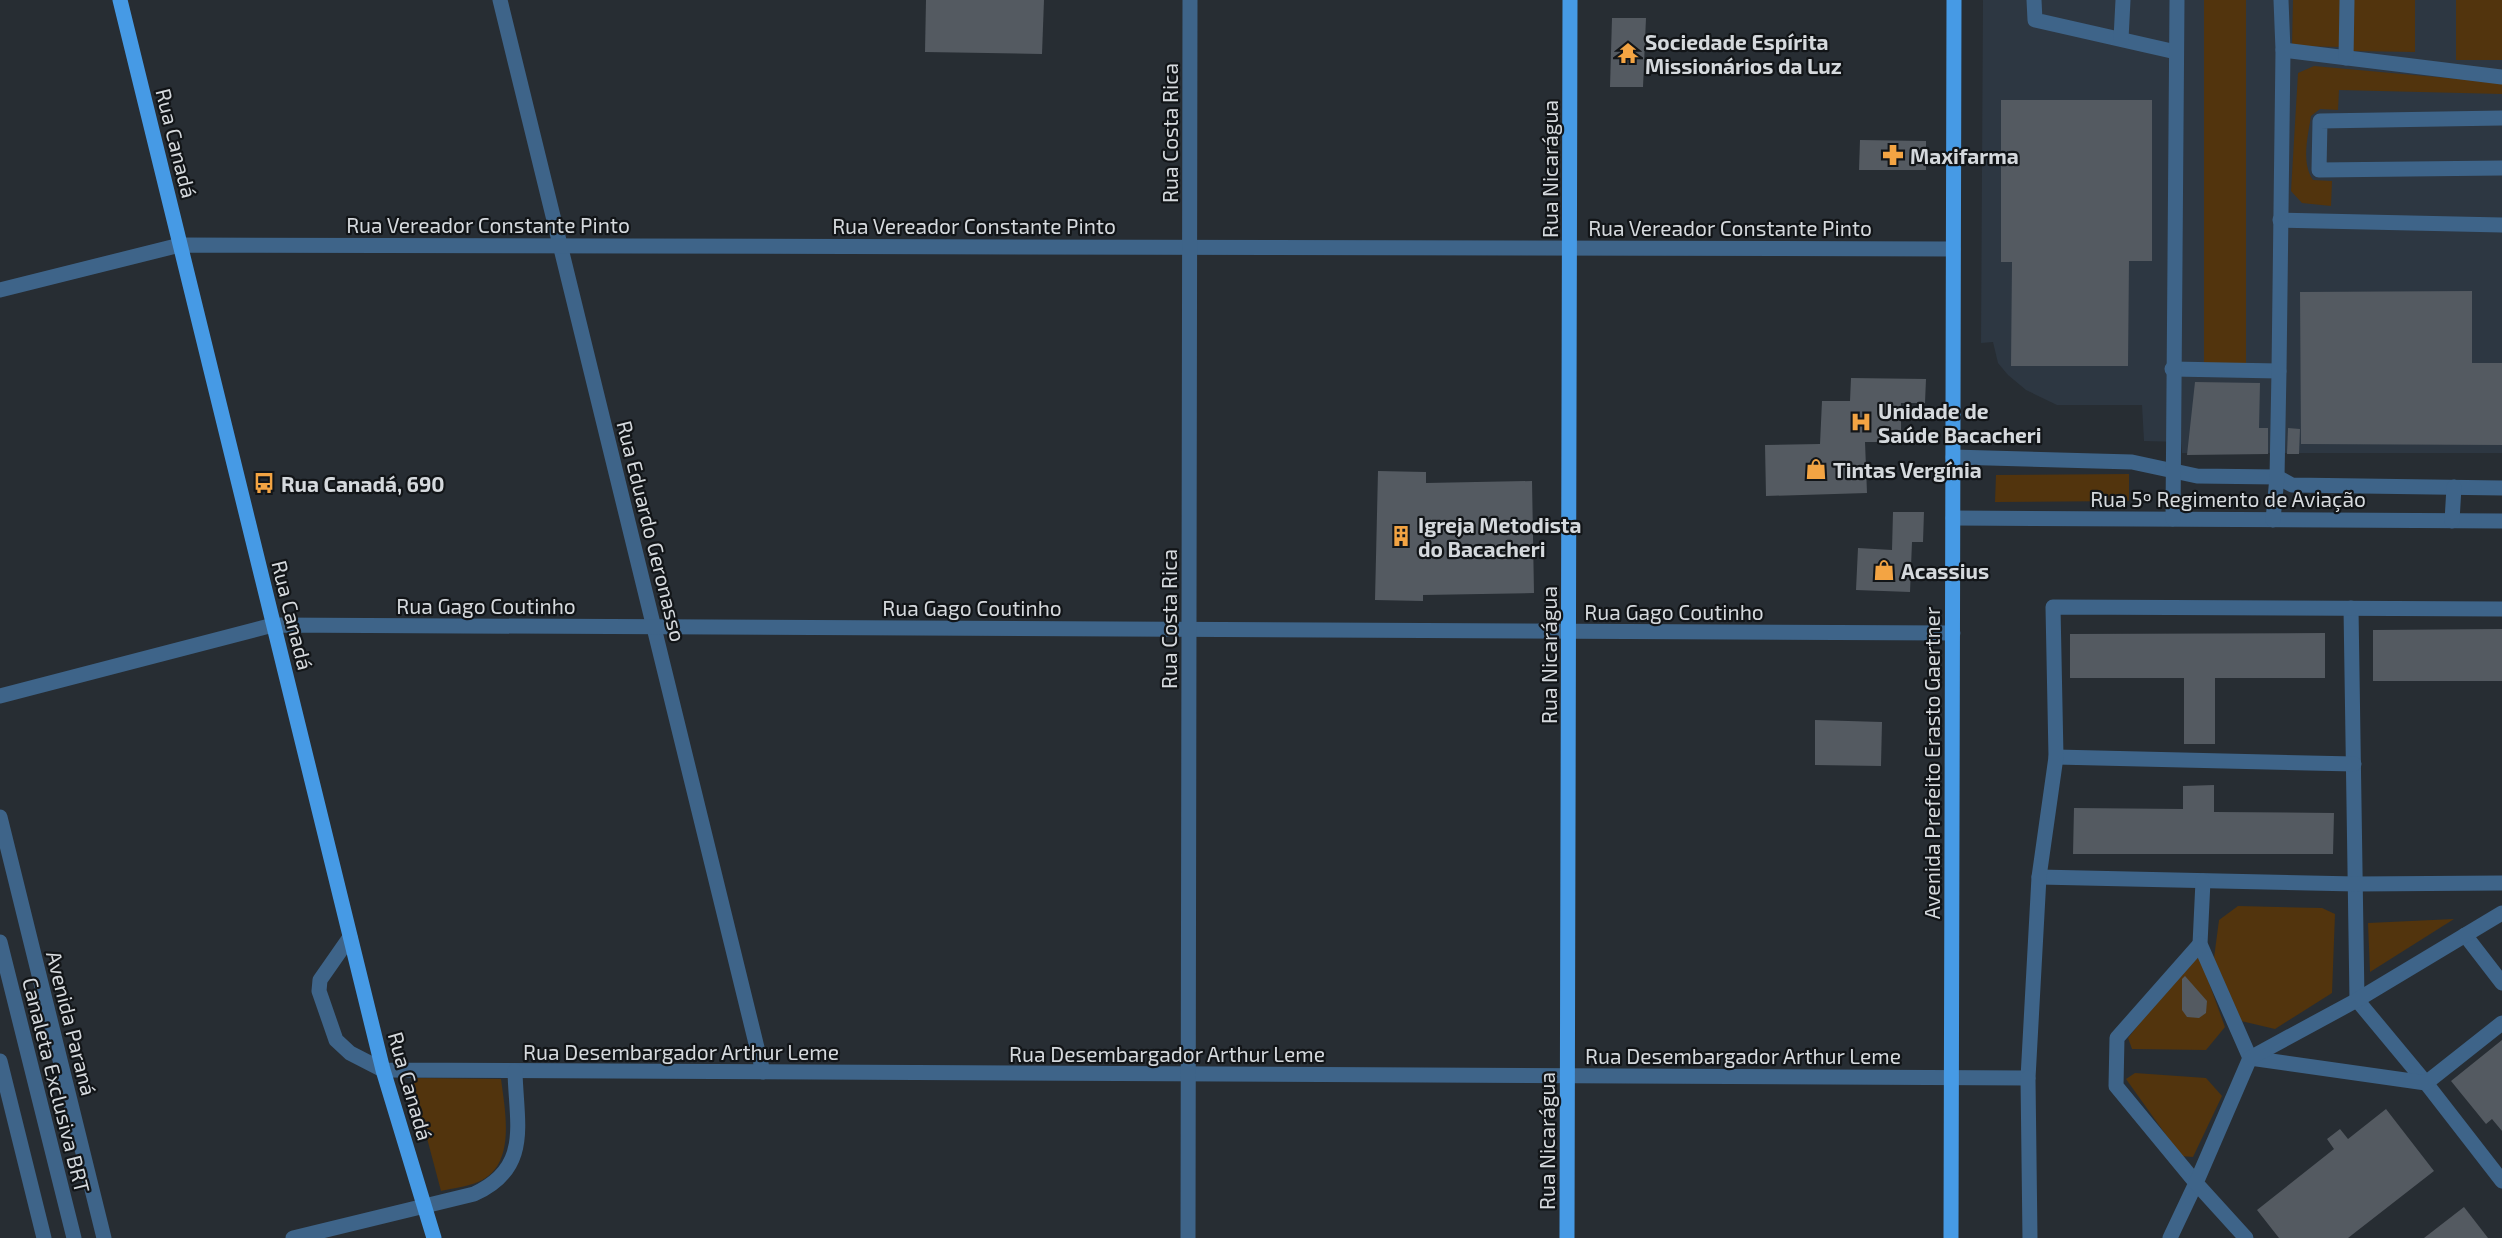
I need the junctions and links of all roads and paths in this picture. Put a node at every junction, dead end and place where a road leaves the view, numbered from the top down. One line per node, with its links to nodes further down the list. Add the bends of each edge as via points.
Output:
1 (120, 0): 21 (main road, Rua Canadá)
2 (500, 0): 20 (street, Rua Eduardo Geronasso)
3 (1190, 0): 22 (street, Rua Costa Rica)
4 (1570, 0): 23 (main road, Rua Nicarágua)
5 (1954, 0): 24 (main road, Avenida Prefeito Erasto Gaertner)
6 (2034, 0): 11 (street, via 2035,20)
7 (2123, 0): 11 (street)
8 (2177, 0): 13 (street)
9 (2281, 0): 12 (street)
10 (2346, 0): 14 (street)
11 (2121, 39): 13 (street)
12 (2283, 50): 14 (street); 18 (street)
13 (2176, 51): 26 (street)
14 (2346, 58): 15 (street)
15 (2502, 77)
16 (2502, 118): 17 (street, via 2320,121 2319,170)
17 (2502, 168)
18 (2280, 220): 19 (street); 27 (street)
19 (2502, 225)
20 (560, 244): 21 (street, Rua Vereador Constante Pinto); 22 (street, Rua Vereador Constante Pinto); 41 (street, Rua Eduardo Geronasso)
21 (180, 245): 25 (street, Rua Vereador Constante Pinto); 40 (main road, Rua Canadá)
22 (1190, 247): 23 (street, Rua Vereador Constante Pinto); 42 (street, Rua Costa Rica)
23 (1569, 248): 24 (street, Rua Vereador Constante Pinto); 43 (main road, Rua Nicarágua)
24 (1953, 249): 28 (main road, Avenida Prefeito Erasto Gaertner)
25 (0, 290)
26 (2172, 369): 27 (street); 29 (street)
27 (2279, 371): 30 (street)
28 (1953, 457): 29 (street, Rua 5º Regimento de Aviação, via 2132,462); 33 (main road, Avenida Prefeito Erasto Gaertner)
29 (2172, 470): 30 (street, Rua 5º Regimento de Aviação, via 2197,476); 34 (street)
30 (2277, 477): 31 (street, Rua 5º Regimento de Aviação, via 2292,485); 35 (street)
31 (2454, 487): 32 (street, Rua 5º Regimento de Aviação); 36 (street)
32 (2502, 488)
33 (1953, 518): 34 (street, Rua 5º Regimento de Aviação); 44 (main road, Avenida Prefeito Erasto Gaertner)
34 (2173, 519): 35 (street, Rua 5º Regimento de Aviação)
35 (2272, 520): 36 (street, Rua 5º Regimento de Aviação)
36 (2452, 521): 37 (street, Rua 5º Regimento de Aviação)
37 (2502, 521)
38 (2351, 608): 39 (street); 46 (street, via 2053,607); 47 (street)
39 (2502, 609)
40 (273, 625): 41 (street, Rua Gago Coutinho); 45 (street, Rua Gago Coutinho); 55 (main road, Rua Canadá)
41 (654, 626): 42 (street, Rua Gago Coutinho); 65 (street, Rua Eduardo Geronasso)
42 (1189, 630): 43 (street, Rua Gago Coutinho); 66 (street, Rua Costa Rica)
43 (1569, 631): 44 (street, Rua Gago Coutinho); 67 (main road, Rua Nicarágua)
44 (1953, 633): 68 (main road, Avenida Prefeito Erasto Gaertner)
45 (0, 696)
46 (2056, 757): 47 (street); 49 (street)
47 (2354, 764): 52 (street)
48 (0, 817): 76 (street, Avenida Paraná)
49 (2039, 877): 50 (street); 69 (street)
50 (2203, 881): 52 (street); 57 (street)
51 (2502, 884): 52 (street)
52 (2356, 885): 59 (street)
53 (2502, 913): 54 (street)
54 (2465, 935): 58 (street); 59 (street)
55 (350, 937): 63 (main road, Rua Canadá); 63 (street, via 320,980 319,991 336,1040 350,1053)
56 (0, 942): 75 (street, Canaleta Exclusiva BRT)
57 (2200, 944): 61 (street); 72 (street, via 2117,1038 2116,1086)
58 (2502, 983)
59 (2357, 1000): 61 (street); 70 (street)
60 (2502, 1023): 70 (street)
61 (2250, 1058): 70 (street); 72 (street)
62 (0, 1061): 74 (street)
63 (383, 1070): 64 (street, Rua Desembargador Arthur Leme); 73 (main road, Rua Canadá)
64 (515, 1071): 65 (street, Rua Desembargador Arthur Leme); 73 (street, via 517,1143 505,1174 474,1194)
65 (763, 1072): 66 (street, Rua Desembargador Arthur Leme)
66 (1188, 1074): 67 (street, Rua Desembargador Arthur Leme); 79 (street, Rua Costa Rica)
67 (1568, 1075): 68 (street, Rua Desembargador Arthur Leme); 80 (main road, Rua Nicarágua)
68 (1952, 1077): 69 (street, Rua Desembargador Arthur Leme); 81 (main road, Avenida Prefeito Erasto Gaertner)
69 (2028, 1078): 82 (street)
70 (2426, 1083): 71 (street)
71 (2502, 1181)
72 (2196, 1183): 83 (street); 84 (street)
73 (425, 1205): 77 (street); 78 (main road, Rua Canadá)
74 (44, 1238)
75 (74, 1238)
76 (104, 1238)
77 (293, 1238)
78 (434, 1238)
79 (1188, 1238)
80 (1567, 1238)
81 (1952, 1238)
82 (2030, 1238)
83 (2170, 1238)
84 (2246, 1238)

